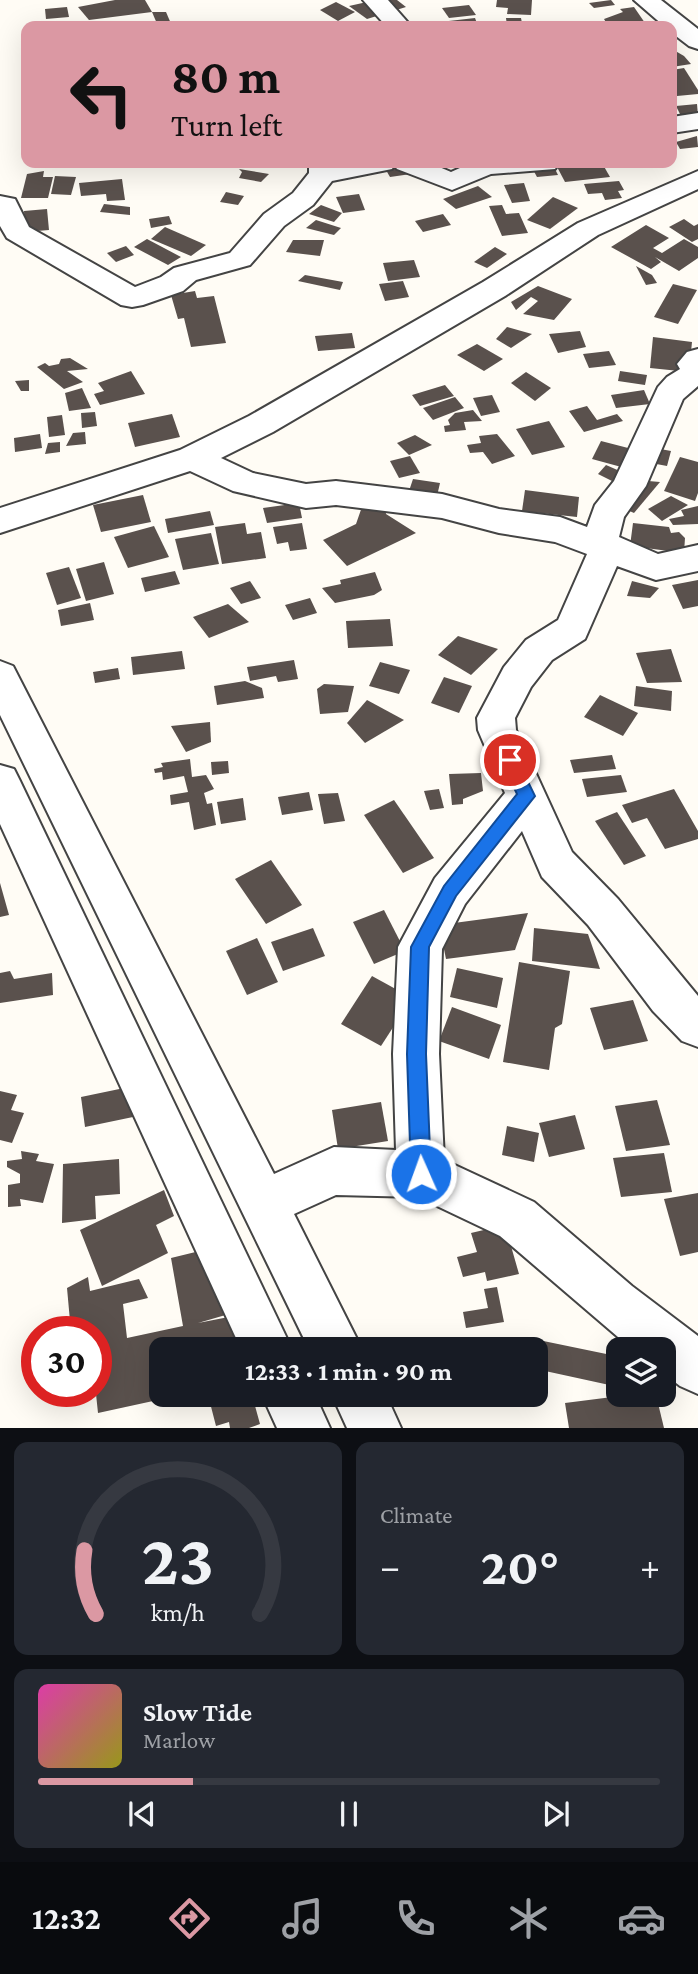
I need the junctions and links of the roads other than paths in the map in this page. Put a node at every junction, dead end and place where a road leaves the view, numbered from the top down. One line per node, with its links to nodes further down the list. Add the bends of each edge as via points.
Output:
1 (375, 0): 3 (street)
2 (646, 0): 4 (street)
3 (395, 21)
4 (673, 21)
5 (677, 24): 6 (street)
6 (698, 41)
7 (698, 121): 8 (street)
8 (677, 124)
9 (419, 168): 10 (street, via 452,182)
10 (482, 168)
11 (323, 169): 13 (street, via 303,199 274,220 240,259 186,274 132,298 16,232 5,205)
12 (698, 179): 15 (street, via 587,229 494,289 261,424)
13 (0, 205)
14 (698, 359): 17 (street, via 693,364 697,373 669,394 629,486 607,514)
15 (192, 458): 16 (street); 17 (street, via 257,486 306,496 336,493 442,506 560,530)
16 (0, 521)
17 (604, 545): 18 (street, via 656,567); 21 (street, via 572,629 539,650 517,677 496,718 501,742)
18 (698, 558)
19 (0, 676): 24 (street)
20 (0, 781): 25 (street)
21 (526, 796): 22 (street, via 557,864); 23 (street, via 450,891 420,947 416,1054)
22 (698, 1026)
23 (421, 1174): 24 (street, via 334,1171); 27 (street, via 517,1219 614,1304)
24 (263, 1203): 26 (street)
25 (261, 1337)
26 (330, 1337)
27 (698, 1368)
28 (294, 1407): 30 (street)
29 (365, 1407): 31 (street)
30 (304, 1428)
31 (375, 1428)

